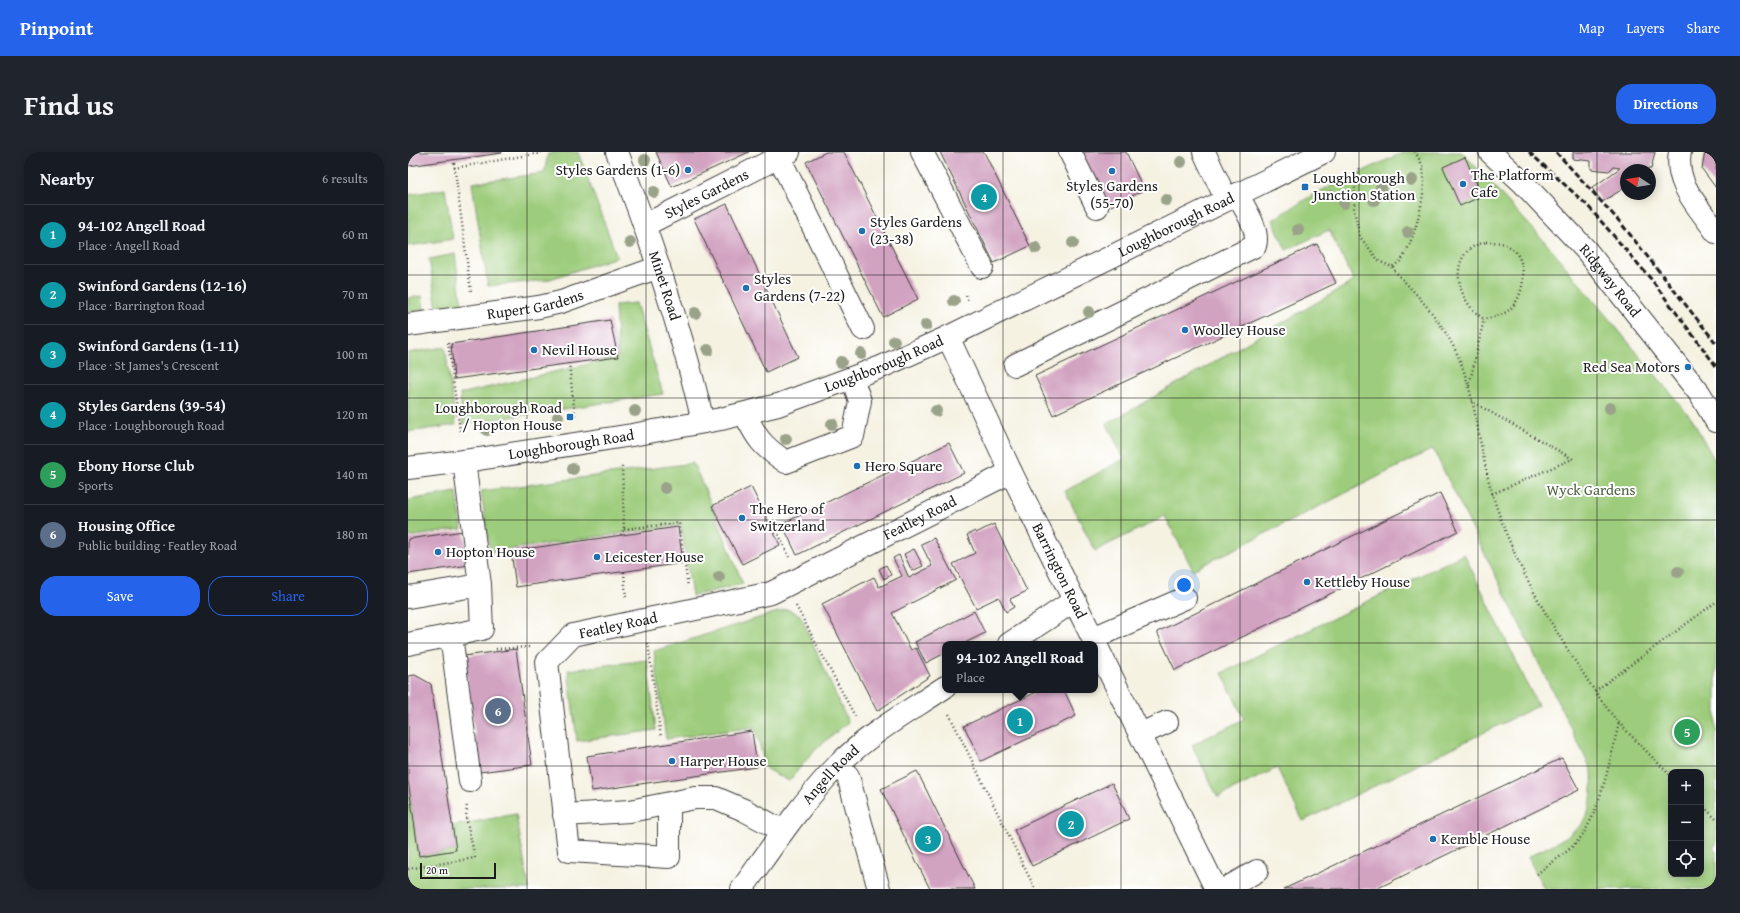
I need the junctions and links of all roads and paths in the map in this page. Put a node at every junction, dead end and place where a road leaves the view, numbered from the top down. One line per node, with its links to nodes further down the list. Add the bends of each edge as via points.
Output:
1 (541, 152): 12 (path)
2 (617, 152): 16 (street, Minet Road)
3 (922, 152): 19 (street)
4 (1070, 152): 15 (street)
5 (1204, 152): 14 (street)
6 (1324, 152): 14 (street, Loughborough Road)
7 (1415, 152): 20 (path, via 1423,169 1424,184 1418,218 1407,250 1401,260)
8 (1490, 152): 36 (street, Ridgway Road, via 1586,250 1700,394)
9 (1680, 152): 17 (street, via 1678,164 1683,186)
10 (784, 154): 16 (street, Styles Gardens); 27 (street)
11 (454, 163): 12 (path)
12 (454, 168): 23 (path)
13 (1359, 168): 20 (path, via 1354,210 1360,237 1379,261)
14 (1232, 196): 28 (street, Loughborough Road); 30 (street, via 1251,222 1257,239 1254,246)
15 (1097, 207)
16 (645, 225): 18 (street, Minet Road)
17 (1716, 232)
18 (659, 267): 23 (street, Rupert Gardens, via 561,302); 37 (street, Minet Road, via 698,394)
19 (982, 267)
20 (1392, 267): 32 (path, via 1432,313 1448,337)
21 (966, 295): 22 (path)
22 (968, 301)
23 (474, 315): 25 (street, Rupert Gardens)
24 (1484, 319): 24 (path, via 1477,314 1462,293 1460,263 1474,246 1486,242 1500,243 1511,248 1519,257 1523,269 1522,282 1513,306 1502,314); 32 (path)
25 (445, 320): 26 (street, Rupert Gardens); 38 (path)
26 (408, 325)
27 (863, 329)
28 (948, 337): 31 (street, Loughborough Road); 42 (street, Barrington Road)
29 (569, 364): 35 (path)
30 (1015, 365)
31 (852, 378): 34 (street, Loughborough Road); 34 (street, via 860,401 853,436 786,462 759,441)
32 (1469, 387): 33 (path)
33 (1471, 401): 43 (path); 43 (path, via 1573,459)
34 (745, 414): 37 (street, Loughborough Road)
35 (575, 416)
36 (1716, 421)
37 (704, 422): 39 (street, Loughborough Road)
38 (460, 432)
39 (464, 461): 41 (street, Loughborough Road); 48 (street)
40 (622, 464): 44 (path)
41 (408, 468)
42 (1011, 472): 47 (street, Featley Road); 51 (street, Barrington Road)
43 (1492, 494): 64 (path, via 1501,524 1538,603)
44 (624, 529): 46 (path); 53 (path, via 679,523)
45 (772, 530): 47 (path, via 779,534)
46 (621, 535)
47 (792, 583): 53 (street, Featley Road, via 771,593); 70 (path)
48 (480, 585): 49 (street); 55 (street)
49 (408, 597)
50 (1185, 598): 57 (street)
51 (1075, 600): 57 (street, Barrington Road); 58 (street)
52 (1716, 602): 64 (path)
53 (691, 610): 54 (street, Featley Road)
54 (645, 620): 62 (street, Featley Road, via 574,635); 69 (path)
55 (482, 629): 56 (street); 62 (path, via 487,650 526,647)
56 (451, 635): 60 (street); 73 (street)
57 (1093, 638): 59 (street, Barrington Road)
58 (1014, 641)
59 (1094, 641)
60 (408, 644)
61 (1098, 648): 68 (street, Barrington Road)
62 (555, 654): 76 (street, Featley Road, via 547,662)
63 (942, 689): 70 (street, Angell Road)
64 (1595, 691): 67 (path)
65 (944, 693): 84 (path)
66 (1167, 722): 68 (street)
67 (1620, 723): 72 (path); 81 (path, via 1589,824 1576,843)
68 (1141, 734): 85 (street, Barrington Road)
69 (660, 738)
70 (867, 740): 71 (street, Angell Road)
71 (838, 765): 78 (street, Angell Road); 83 (street, via 848,776)
72 (1668, 773)
73 (470, 781): 79 (path, via 466,817 475,858)
74 (669, 804): 76 (street, via 630,811); 76 (street, Featley Road, via 669,857 568,850); 78 (street, via 695,798 716,798)
75 (1702, 805): 77 (path)
76 (564, 815)
77 (1716, 819)
78 (783, 831): 82 (street, Angell Road)
79 (408, 869)
80 (1258, 871): 86 (street)
81 (1537, 874)
82 (742, 889)
83 (879, 889)
84 (1035, 889)
85 (1216, 889)
86 (1225, 889)

